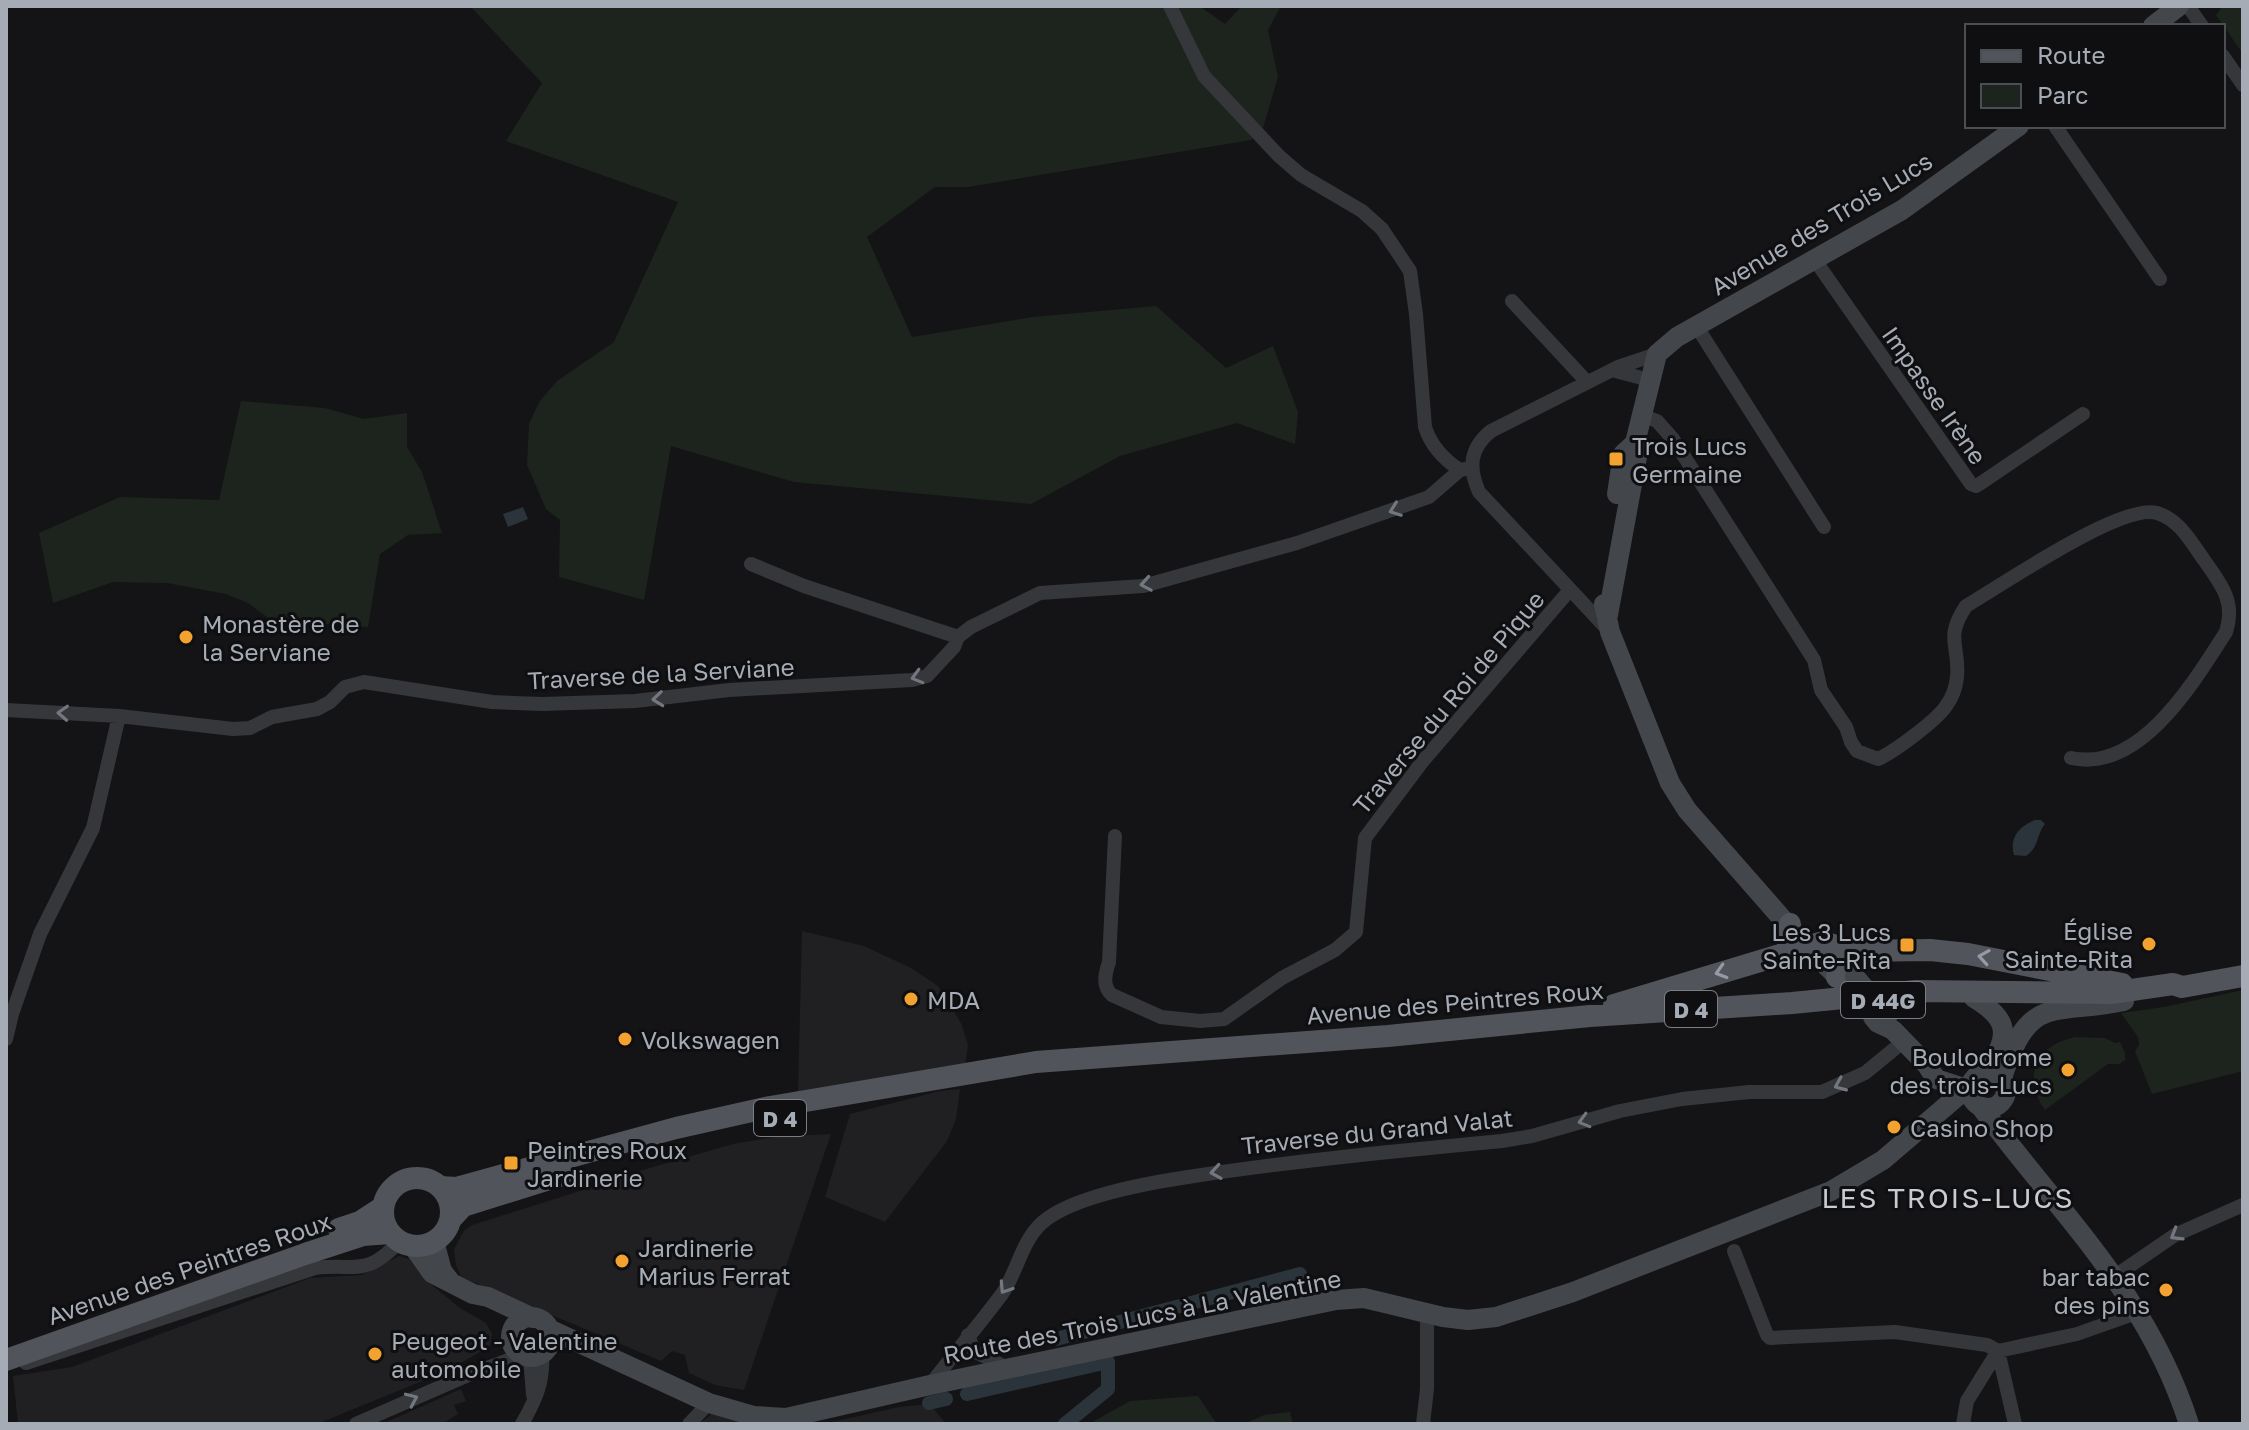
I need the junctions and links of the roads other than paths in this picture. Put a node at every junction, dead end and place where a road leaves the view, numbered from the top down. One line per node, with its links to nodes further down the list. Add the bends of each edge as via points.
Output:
1 (1170, 6): 19 (street, via 1204,76 1301,175 1382,229 1410,271 1425,427 1448,462)
2 (2179, 6): 4 (main road)
3 (2188, 6): 5 (street)
4 (2156, 24)
5 (2201, 24)
6 (2225, 59): 7 (street)
7 (2243, 85)
8 (2016, 128): 10 (main road, Avenue des Trois Lucs, via 1902,210)
9 (2056, 128): 11 (street)
10 (1815, 260): 13 (main road, Avenue des Trois Lucs); 17 (street, Impasse Irène, via 1971,484 1981,483)
11 (2160, 279)
12 (1512, 301): 16 (street)
13 (1692, 330): 14 (main road, Avenue des Trois Lucs); 20 (street)
14 (1654, 368): 15 (street, Avenue des Trois Lucs); 15 (street, via 1634,374); 18 (main road)
15 (1612, 370): 16 (street, Avenue des Trois Lucs)
16 (1587, 382): 19 (street, Avenue des Trois Lucs, via 1491,431 1480,440)
17 (2083, 414)
18 (1638, 430): 23 (main road); 27 (street, via 1673,439 1814,660 1821,690 1851,742 1857,751 1878,759 1945,708 1957,675 1956,622 1966,606 2092,531 2145,512 2172,520 2223,587 2230,604 2226,632 2169,712 2133,746 2103,759)
19 (1466, 469): 22 (street, via 1479,492); 24 (street, Traverse de la Serviane, one-way to 24, via 1429,497 1395,511 1143,586 1040,593)
20 (1824, 527)
21 (751, 564): 24 (street)
22 (1569, 591): 23 (street); 28 (street, Traverse du Roi de Pique, via 1422,762 1365,838 1356,932 1224,1019 1161,1017 1106,990)
23 (1609, 624): 29 (main road, via 1670,783 1687,810)
24 (958, 637): 26 (street, Traverse de la Serviane, one-way to 26, via 927,676 912,680 542,704 492,702 364,682 345,687 317,709 272,717 250,728)
25 (6, 710): 26 (street, Traverse de la Serviane, one-way to 25)
26 (119, 716): 38 (street, via 93,828 40,934)
27 (2071, 758)
28 (1115, 836)
29 (1790, 924): 30 (main road); 30 (main road)
30 (1805, 946): 31 (main road); 36 (main road, one-way to 36)
31 (1846, 970): 33 (main road, one-way to 31, via 1968,954 1930,950); 37 (main road)
32 (2243, 976): 33 (main road, D 4, via 2182,987 2173,984)
33 (2137, 997): 34 (main road, Avenue des Peintres Roux / D 44G); 35 (main road, Avenue des Peintres Roux / D 4, via 1916,991); 41 (main road, via 2056,1008 2034,1019)
34 (1974, 998): 35 (main road, Avenue des Peintres Roux / D 44G); 41 (main road, via 1998,1015 2003,1032)
35 (1792, 1003): 36 (main road, Avenue des Peintres Roux / D 4)
36 (1590, 1016): 39 (main road, Avenue des Peintres Roux / D 4)
37 (1889, 1026): 40 (main road); 53 (street, Traverse du Grand Valat, one-way to 53, via 1865,1073 1822,1092 1682,1099 1532,1136 1257,1165 1095,1197 1049,1217 1029,1235 1017,1269)
38 (6, 1039)
39 (1123, 1056): 43 (main road, Avenue des Peintres Roux / D 4, via 997,1066 770,1107 456,1188); 46 (main road, Avenue des Peintres Roux / D 4, via 903,1092 679,1139 463,1206)
40 (1932, 1072): 41 (main road, via 1957,1076); 42 (main road)
41 (1982, 1091): 42 (main road, Route des Trois Lucs à La Valentine, via 1959,1095); 49 (main road, via 2001,1135)
42 (1944, 1108): 52 (main road, Route des Trois Lucs à La Valentine, via 1883,1160 1831,1191 1601,1282 1496,1317 1468,1320)
43 (440, 1187): 45 (main road, via 424,1179 406,1180 391,1190); 46 (main road)
44 (2243, 1205): 49 (street, one-way to 49, via 2175,1235)
45 (383, 1207): 47 (main road, via 384,1221); 55 (main road, Avenue des Peintres Roux, via 360,1222)
46 (450, 1220): 47 (main road, via 444,1232)
47 (409, 1240): 50 (main road, via 432,1273); 58 (main road, Avenue des Peintres Roux, via 363,1235)
48 (1734, 1251): 57 (street, via 1770,1338 1895,1332)
49 (2115, 1276): 51 (main road)
50 (473, 1294): 54 (main road, Route des Trois Lucs à La Valentine, via 488,1297); 54 (main road, via 511,1335 518,1322)
51 (2139, 1312): 56 (main road); 57 (street, via 2077,1334)
52 (1427, 1313): 59 (main road, Route des Trois Lucs à La Valentine, via 1364,1298 1336,1300); 65 (street)
53 (968, 1335): 59 (street, via 974,1351); 60 (street, Traverse du Grand Valat)
54 (537, 1344): 61 (main road, Route des Trois Lucs à La Valentine, via 596,1352); 62 (street, one-way to 54); 63 (street, via 532,1407)
55 (6, 1346)
56 (2157, 1349): 68 (main road); 69 (main road, via 2177,1385)
57 (1998, 1351): 66 (street, via 1967,1401); 67 (street)
58 (6, 1362)
59 (1012, 1370): 60 (main road, Route des Trois Lucs à La Valentine)
60 (930, 1385): 61 (main road, Route des Trois Lucs à La Valentine, via 786,1418 754,1416)
61 (709, 1403): 64 (street)
62 (356, 1424)
63 (522, 1424)
64 (689, 1424)
65 (1423, 1424)
66 (1963, 1424)
67 (2015, 1424)
68 (2180, 1424)
69 (2189, 1424)

